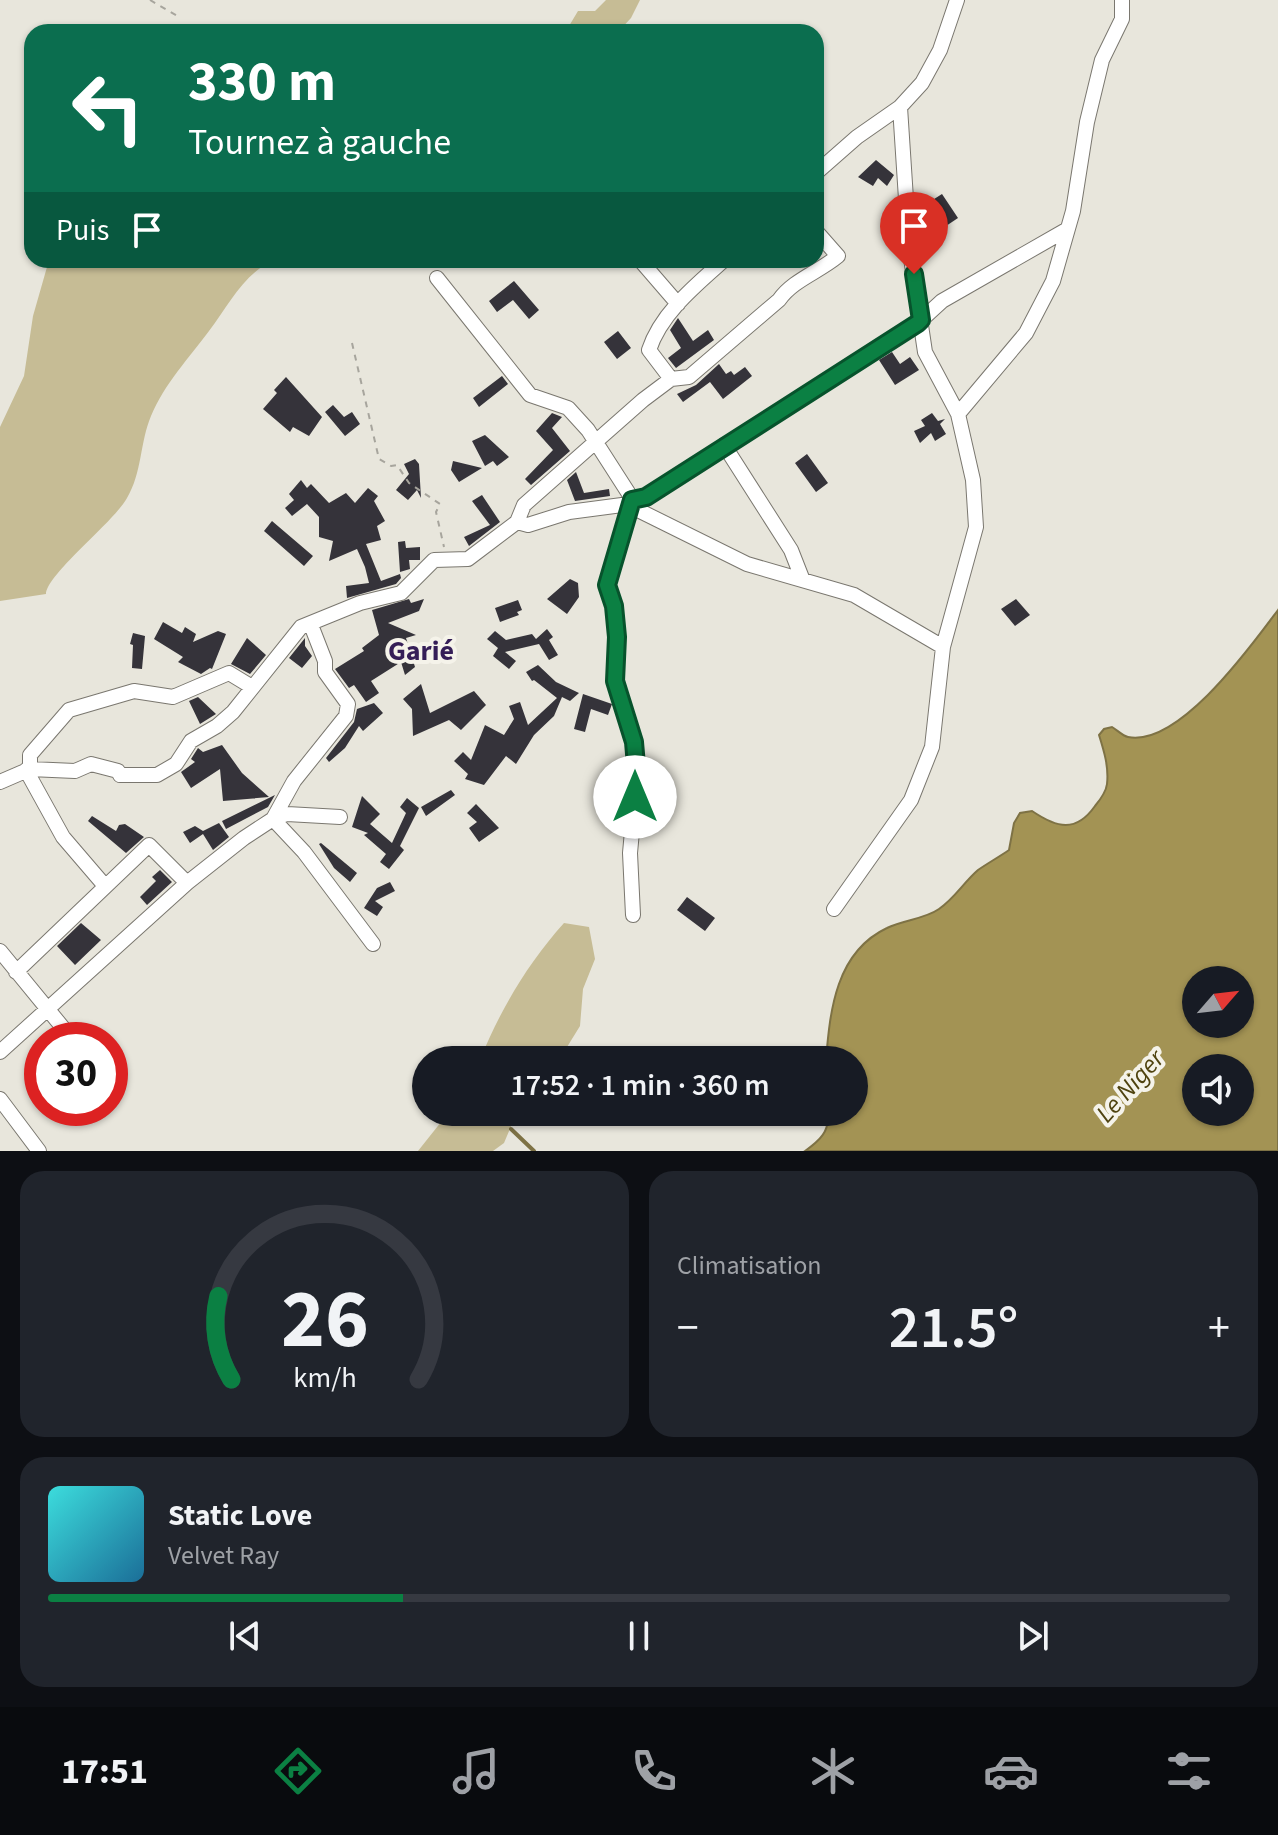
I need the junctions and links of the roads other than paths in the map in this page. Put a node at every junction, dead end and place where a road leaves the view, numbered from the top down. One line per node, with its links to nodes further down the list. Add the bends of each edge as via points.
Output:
1 (957, 0): 3 (street, via 934,61)
2 (1122, 0): 5 (street, via 1122,19 1102,60)
3 (900, 107): 4 (street); 13 (street, via 909,245)
4 (824, 166)
5 (1066, 230): 13 (street, via 942,301); 15 (street, via 1053,281 1026,333)
6 (824, 240): 10 (street, via 838,256)
7 (647, 268): 12 (street)
8 (716, 268): 12 (street)
9 (824, 268): 14 (street, via 788,286 779,300 689,377)
10 (824, 268)
11 (437, 278): 16 (street, via 530,395 568,408)
12 (678, 304): 14 (street, via 654,334 649,350)
13 (921, 320): 15 (street, via 925,352); 17 (street)
14 (671, 379): 16 (street)
15 (958, 414): 22 (street, via 973,480 976,527)
16 (597, 441): 18 (street); 19 (street, via 524,505)
17 (724, 445): 18 (street, via 646,497); 20 (street, via 791,550)
18 (632, 500): 19 (street, via 528,525); 20 (street, via 640,511 736,559); 31 (street, via 607,585 617,637 615,681 634,742 637,777 630,853)
19 (517, 522): 21 (street, via 468,559 434,560 401,593 360,603)
20 (802, 578): 22 (street, via 854,595)
21 (311, 625): 23 (street, via 301,627); 27 (street, via 325,672 348,704 346,716 294,781)
22 (943, 647): 30 (street, via 932,747 911,800)
23 (252, 687): 24 (street, via 233,712 191,741 176,764 157,775 120,775 91,764 75,771); 24 (street, via 229,673 173,697 134,691 69,710 30,755)
24 (28, 770): 25 (street); 29 (street, via 63,837)
25 (0, 782)
26 (340, 817): 27 (street, via 302,814)
27 (273, 819): 28 (street); 32 (street)
28 (187, 883): 29 (street, via 149,845); 35 (street)
29 (105, 886): 34 (street)
30 (834, 909)
31 (633, 915)
32 (373, 944)
33 (0, 951): 34 (street)
34 (16, 972): 35 (street)
35 (48, 1010): 36 (street); 37 (street)
36 (58, 1022)
37 (0, 1052)
38 (0, 1099): 39 (street)
39 (39, 1151)

